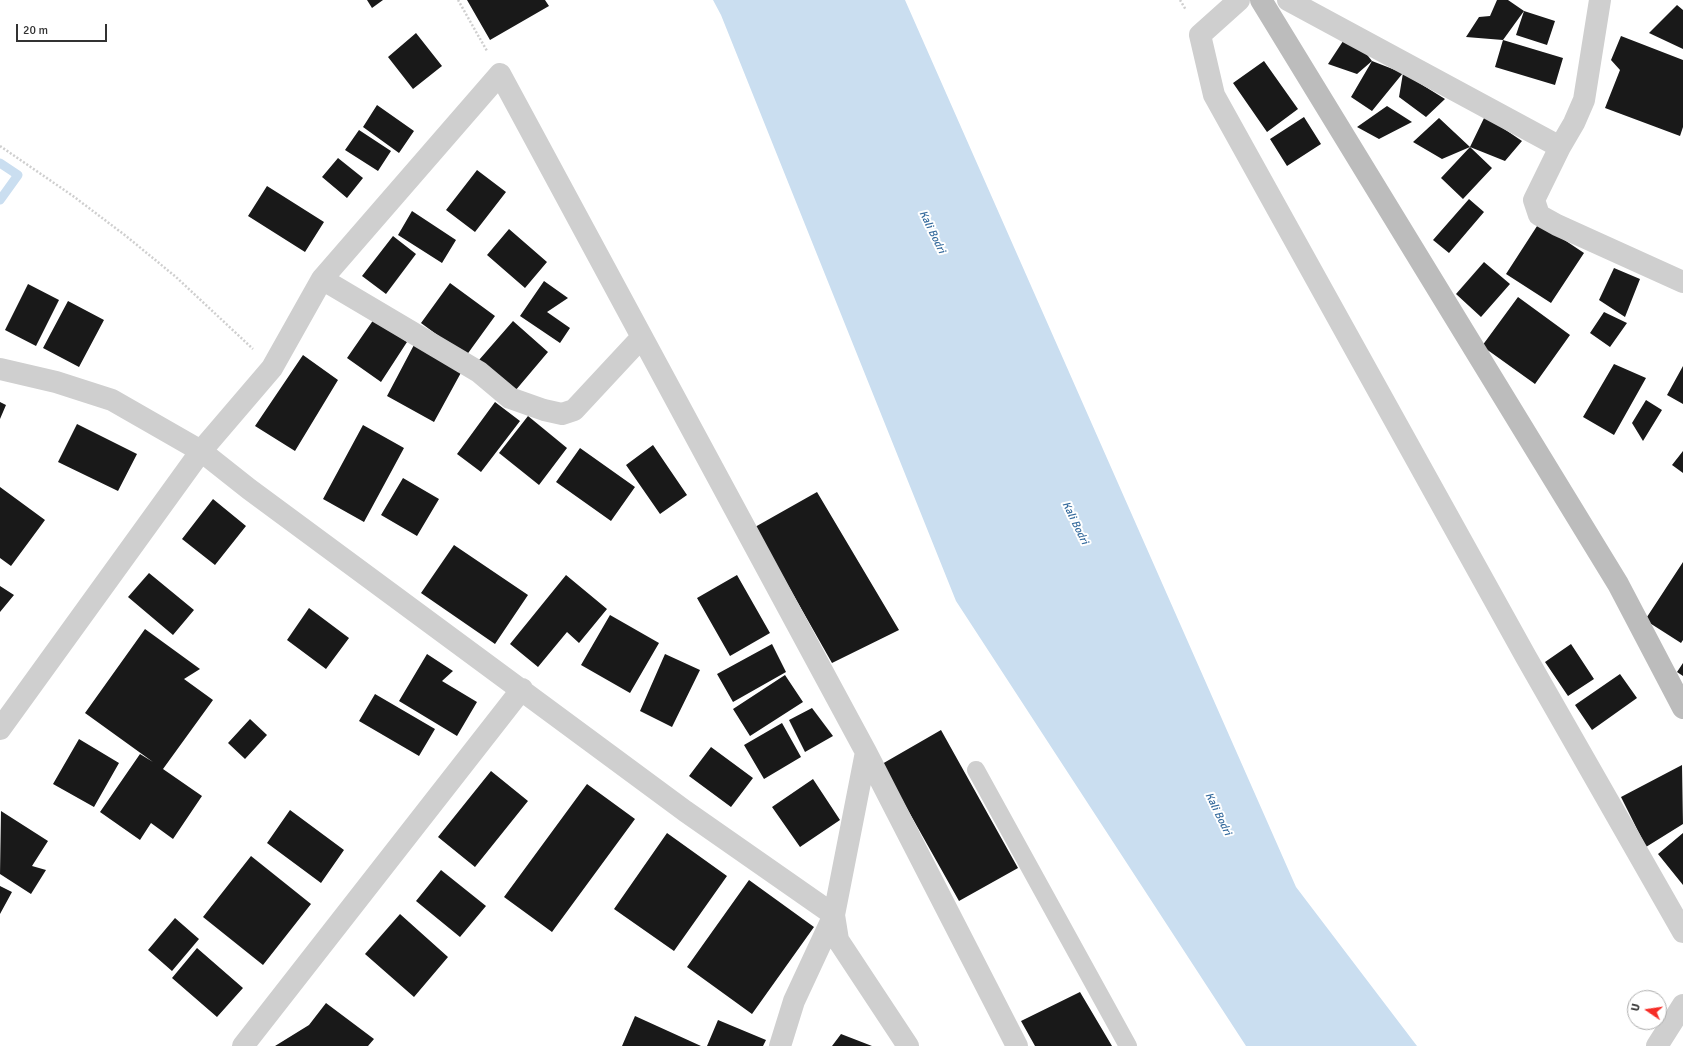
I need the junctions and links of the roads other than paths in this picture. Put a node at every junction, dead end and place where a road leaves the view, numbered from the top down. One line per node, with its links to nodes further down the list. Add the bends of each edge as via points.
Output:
1 (1239, 0): 17 (street, via 1200,35 1214,95 1518,643)
2 (1261, 0): 12 (street, via 1618,584)
3 (1288, 0): 5 (street)
4 (1600, 0): 5 (street, via 1584,100)
5 (1560, 147): 7 (street, via 1534,200 1539,215)
6 (322, 279): 8 (street, via 479,372 510,398 562,414 574,410); 8 (street, via 500,74); 10 (street, via 272,368)
7 (1683, 282)
8 (642, 337): 14 (street)
9 (0, 369): 10 (street, via 56,382 112,400)
10 (201, 451): 11 (street); 13 (street)
11 (522, 689): 16 (street, via 685,811); 19 (street)
12 (1683, 708)
13 (0, 729)
14 (866, 752): 16 (street); 22 (street)
15 (976, 770): 23 (lane)
16 (834, 915): 20 (street, via 794,1001); 21 (street, via 838,940)
17 (1683, 932)
18 (1683, 1005): 24 (street)
19 (243, 1046)
20 (780, 1046)
21 (908, 1046)
22 (1017, 1046)
23 (1128, 1046)
24 (1657, 1046)

